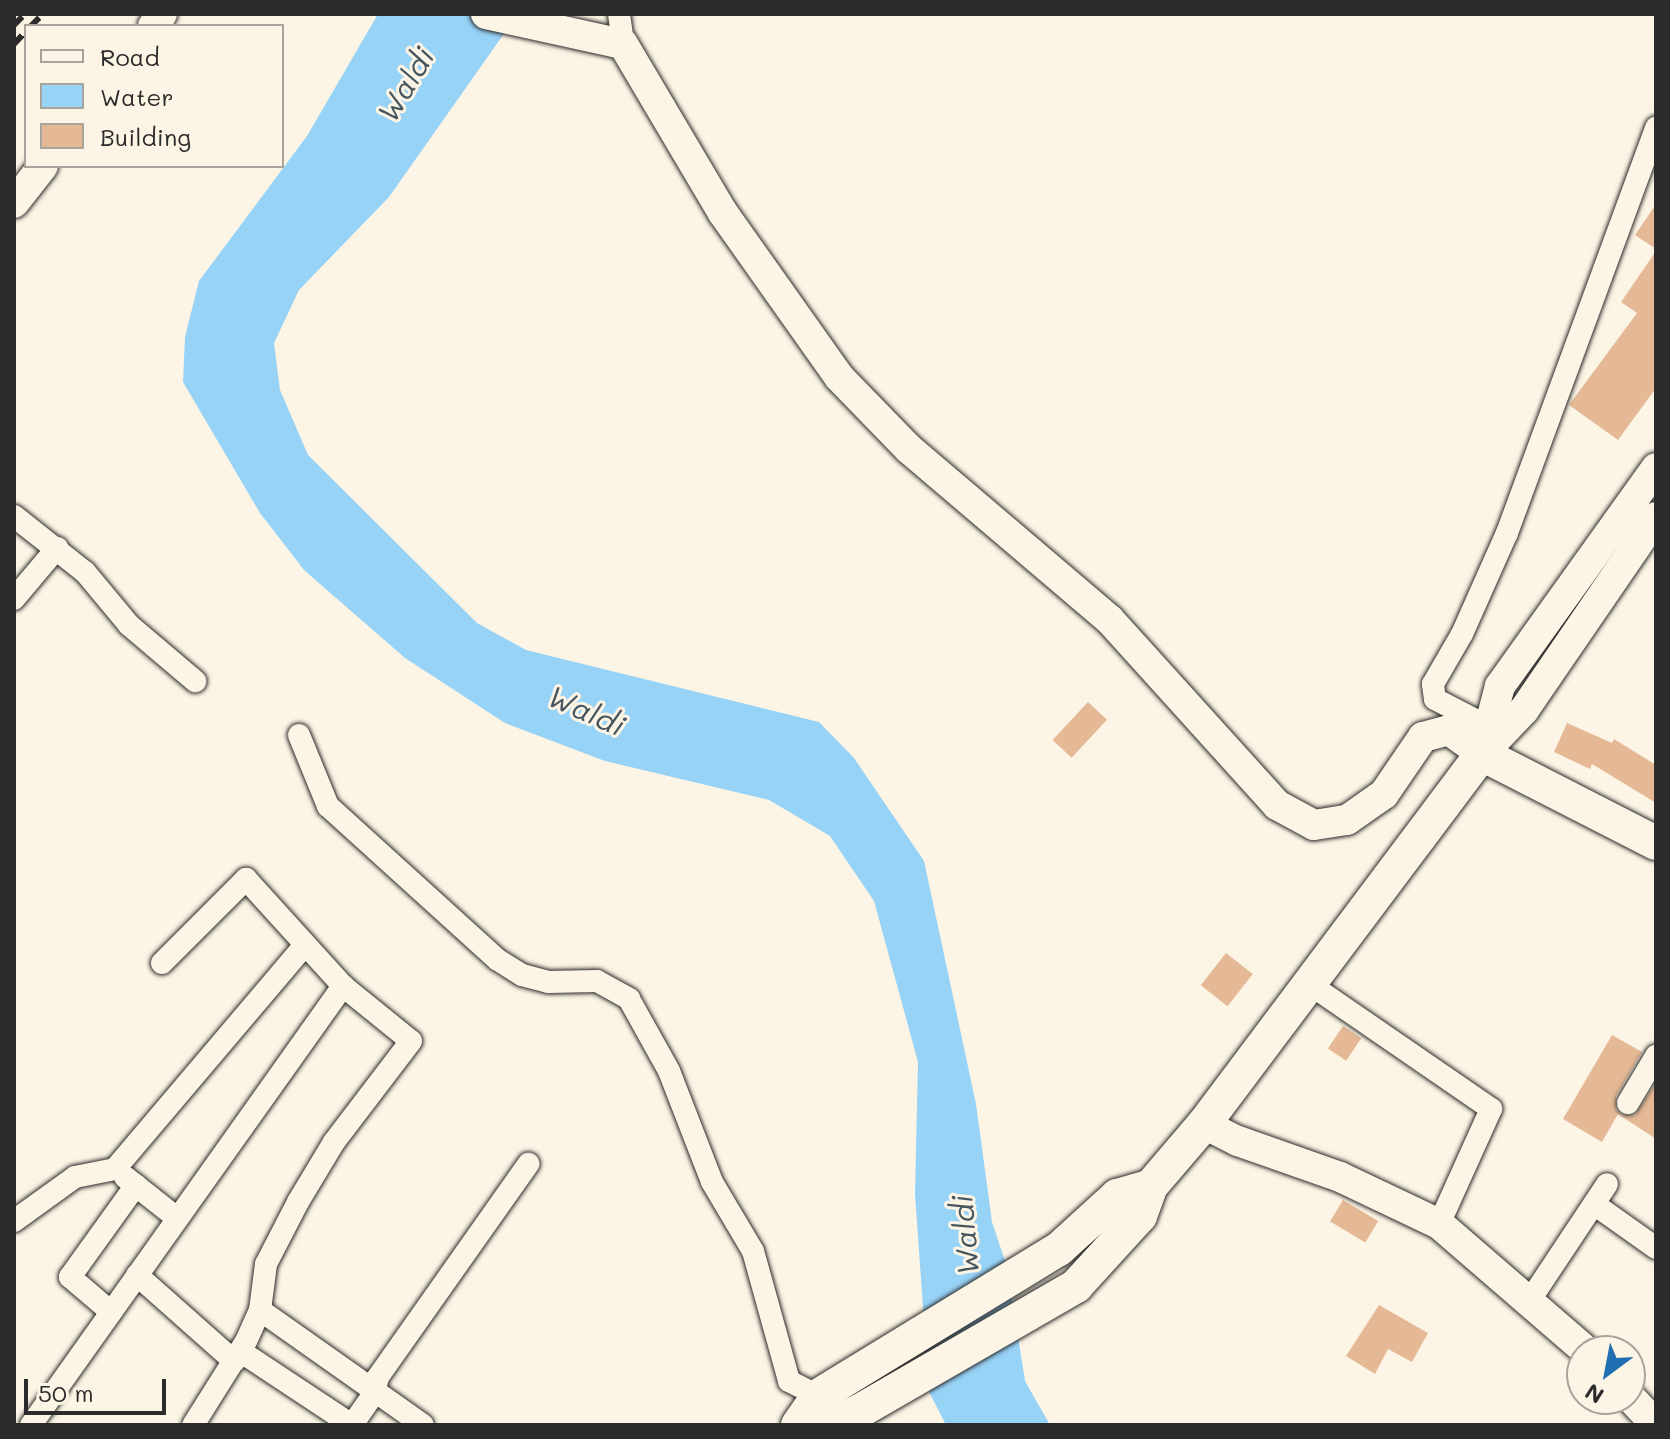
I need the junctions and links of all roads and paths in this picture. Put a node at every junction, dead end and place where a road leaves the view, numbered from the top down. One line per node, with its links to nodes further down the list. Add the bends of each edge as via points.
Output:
1 (486, 14): 3 (street)
2 (619, 14): 3 (street)
3 (623, 44): 14 (street, via 723,213 839,377 909,449 1109,619 1277,805 1314,825 1347,820 1384,794 1423,737 1449,730)
4 (1656, 127): 14 (street, via 1507,533 1451,658 1433,684 1435,699)
5 (41, 168): 6 (street)
6 (14, 203)
7 (1656, 468): 14 (street, via 1500,686)
8 (14, 516): 10 (street)
9 (1656, 517): 14 (street, via 1524,710)
10 (57, 548): 11 (street); 12 (street, via 85,572 129,625)
11 (14, 599)
12 (195, 681)
13 (299, 735): 40 (street, via 328,806 498,960 522,975 548,982 597,981 629,999 669,1071 712,1182 753,1251 789,1381)
14 (1486, 741): 15 (main road); 18 (main road)
15 (1656, 843)
16 (303, 947): 17 (street, via 246,879); 19 (street); 24 (street)
17 (162, 963)
18 (1308, 983): 22 (main road); 31 (street, via 1491,1109)
19 (343, 986): 29 (street); 35 (street, via 411,1041 334,1142 298,1202 266,1264)
20 (1656, 1056): 21 (street)
21 (1628, 1103)
22 (1204, 1124): 27 (main road); 31 (street, via 1340,1177)
23 (528, 1164): 39 (street, via 378,1377)
24 (115, 1169): 26 (street); 30 (street, via 75,1177)
25 (1607, 1184): 28 (street)
26 (136, 1185): 29 (street); 36 (street, via 70,1277)
27 (1151, 1186): 40 (main road, via 1117,1196 1059,1249); 45 (main road, via 1140,1216 1076,1286 832,1424)
28 (1594, 1204): 32 (street); 34 (street)
29 (177, 1218): 33 (street)
30 (14, 1221)
31 (1439, 1224): 34 (street)
32 (1656, 1248)
33 (137, 1275): 36 (street); 38 (street)
34 (1530, 1300): 37 (street)
35 (260, 1310): 38 (street); 39 (street)
36 (111, 1312): 42 (street)
37 (1568, 1335)
38 (237, 1356): 41 (street); 43 (street)
39 (374, 1393): 43 (street); 44 (street)
40 (818, 1396): 45 (main road)
41 (200, 1423)
42 (31, 1425)
43 (352, 1425)
44 (423, 1425)
45 (799, 1425)

